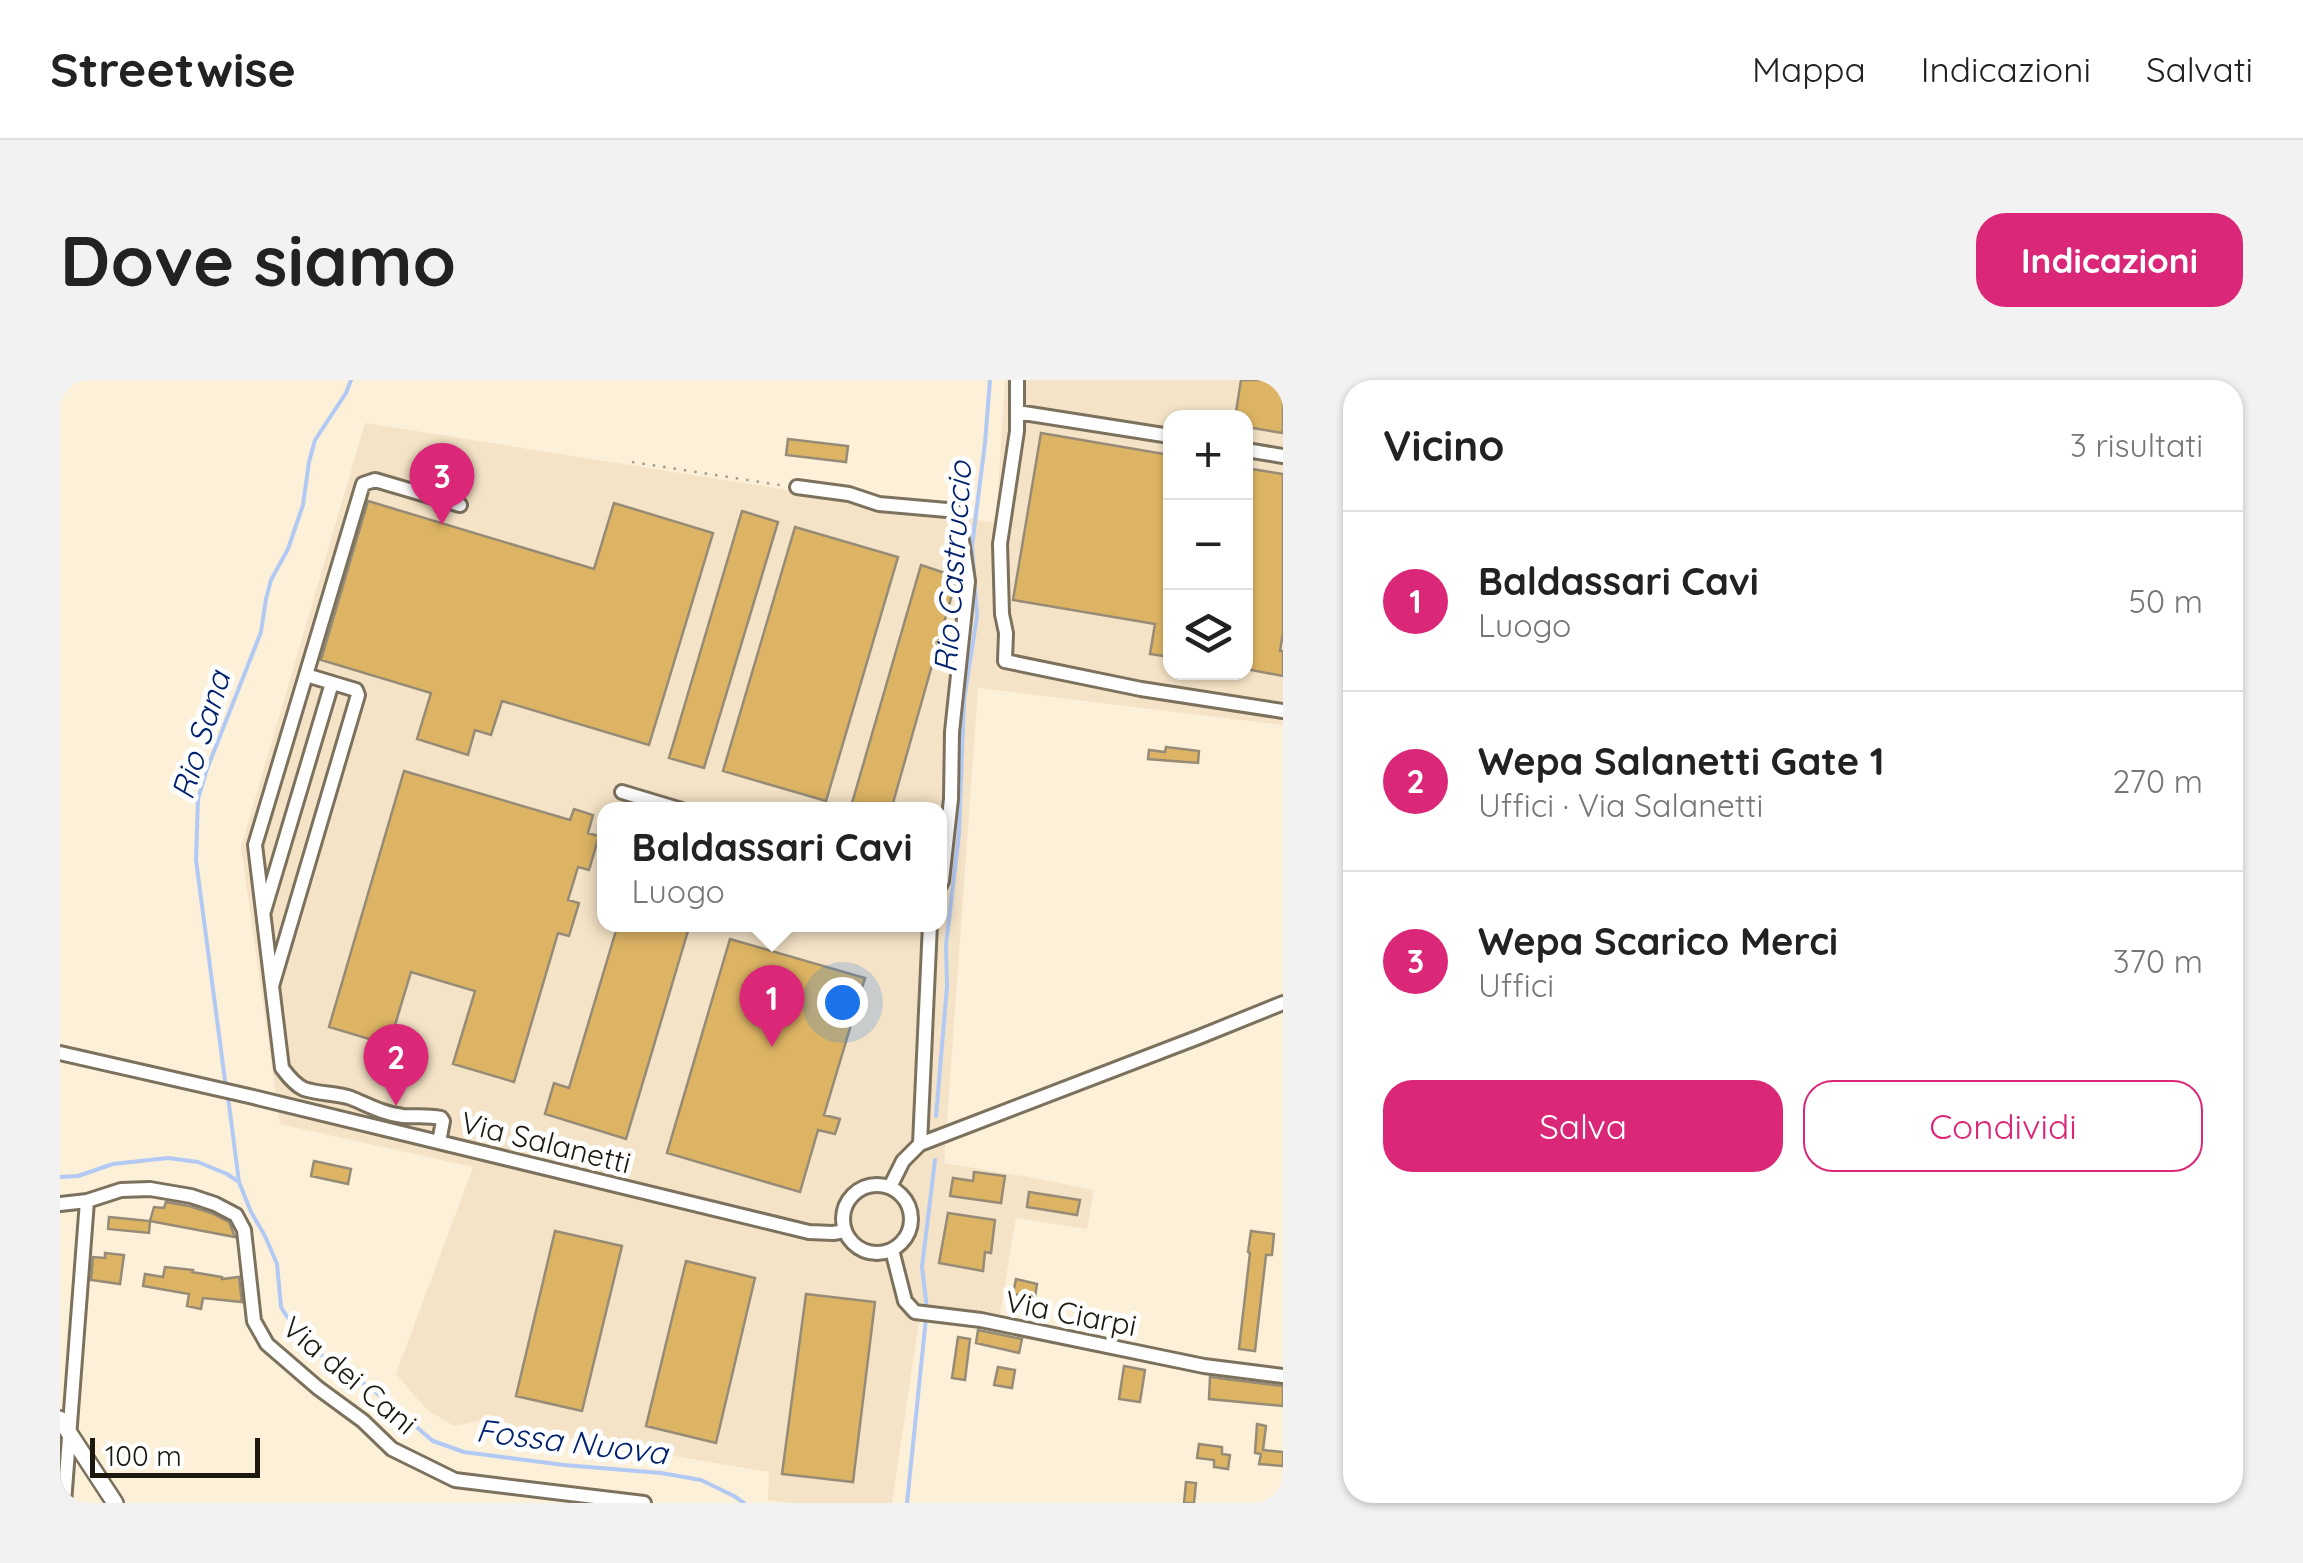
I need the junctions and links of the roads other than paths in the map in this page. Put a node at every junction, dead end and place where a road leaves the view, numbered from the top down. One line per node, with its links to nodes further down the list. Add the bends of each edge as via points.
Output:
1 (1017, 380): 2 (street)
2 (1017, 412): 3 (street); 10 (street, via 1000,544 1005,661)
3 (1163, 435)
4 (1253, 451): 5 (street)
5 (1283, 456)
6 (797, 487): 13 (street, via 958,513 968,581)
7 (460, 505): 8 (street, via 375,480 363,484)
8 (306, 675): 9 (street); 14 (street, via 255,844)
9 (332, 683): 14 (street); 16 (street, via 358,695)
10 (1283, 711)
11 (622, 792): 12 (street)
12 (655, 802)
13 (947, 830)
14 (262, 916): 16 (street)
15 (930, 932): 20 (street)
16 (272, 986): 19 (street, via 282,1068 289,1078 369,1108 441,1118)
17 (1283, 1003): 20 (street)
18 (60, 1054): 19 (street, Via Salanetti)
19 (439, 1142): 24 (street, Via Salanetti, via 809,1232)
20 (920, 1144): 21 (street)
21 (890, 1187): 24 (street, via 868,1186 849,1198); 25 (street, via 912,1212 908,1234)
22 (87, 1200): 23 (street, Via dei Cani); 28 (street); 31 (street, Via dei Cani, via 150,1190 191,1196 236,1215 244,1230 254,1321 267,1344 392,1449 455,1480)
23 (60, 1204)
24 (845, 1231): 25 (street, via 870,1253)
25 (892, 1250): 26 (street, Via Ciarpi, via 905,1301 915,1312)
26 (1283, 1376)
27 (60, 1419): 28 (main road)
28 (70, 1435): 29 (street); 30 (main road)
29 (64, 1503)
30 (115, 1503)
31 (644, 1503)

